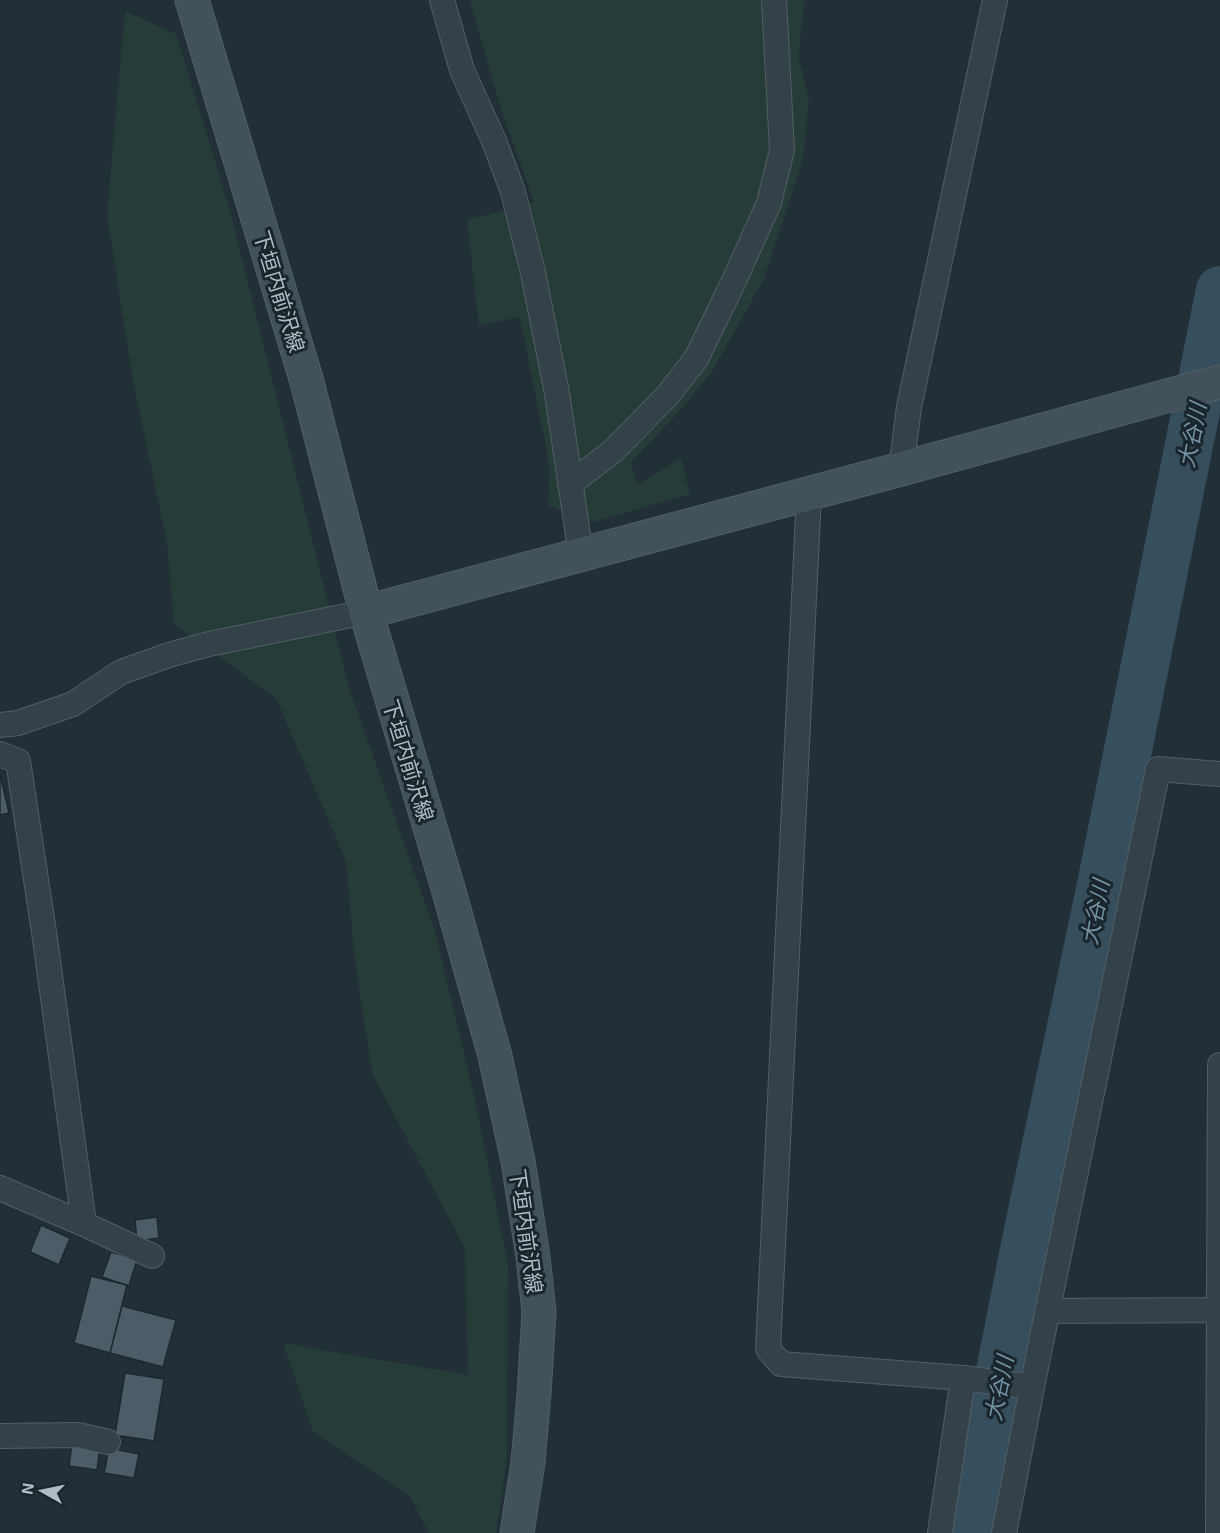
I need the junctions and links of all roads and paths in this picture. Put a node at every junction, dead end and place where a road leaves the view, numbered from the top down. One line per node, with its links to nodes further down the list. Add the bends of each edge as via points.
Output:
1 (192, 0): 10 (main road, 下垣内前沢線, via 307,382)
2 (442, 0): 7 (street, via 462,70 513,192 555,382)
3 (774, 0): 7 (street, via 782,150 769,203 696,359 613,451)
4 (995, 0): 6 (street, via 909,407)
5 (1220, 382): 6 (main road)
6 (901, 469): 8 (main road)
7 (570, 484): 9 (street)
8 (809, 494): 9 (main road); 20 (street, via 768,1349 781,1364)
9 (581, 555): 10 (main road)
10 (366, 612): 11 (street, via 172,654 122,672 73,704 18,723); 24 (main road, 下垣内前沢線, via 495,1056 518,1161 538,1312 528,1462)
11 (0, 725)
12 (0, 754): 16 (street, via 18,761)
13 (1220, 774): 19 (street, via 1158,769)
14 (1220, 1065): 18 (street)
15 (0, 1188): 16 (street)
16 (84, 1224): 17 (street)
17 (152, 1256)
18 (1219, 1310): 19 (street); 27 (street)
19 (1048, 1311): 21 (street)
20 (963, 1378): 21 (street); 25 (street)
21 (1032, 1387): 26 (street)
22 (0, 1436): 23 (street, via 78,1436)
23 (108, 1442)
24 (517, 1533)
25 (940, 1533)
26 (1004, 1533)
27 (1218, 1533)

